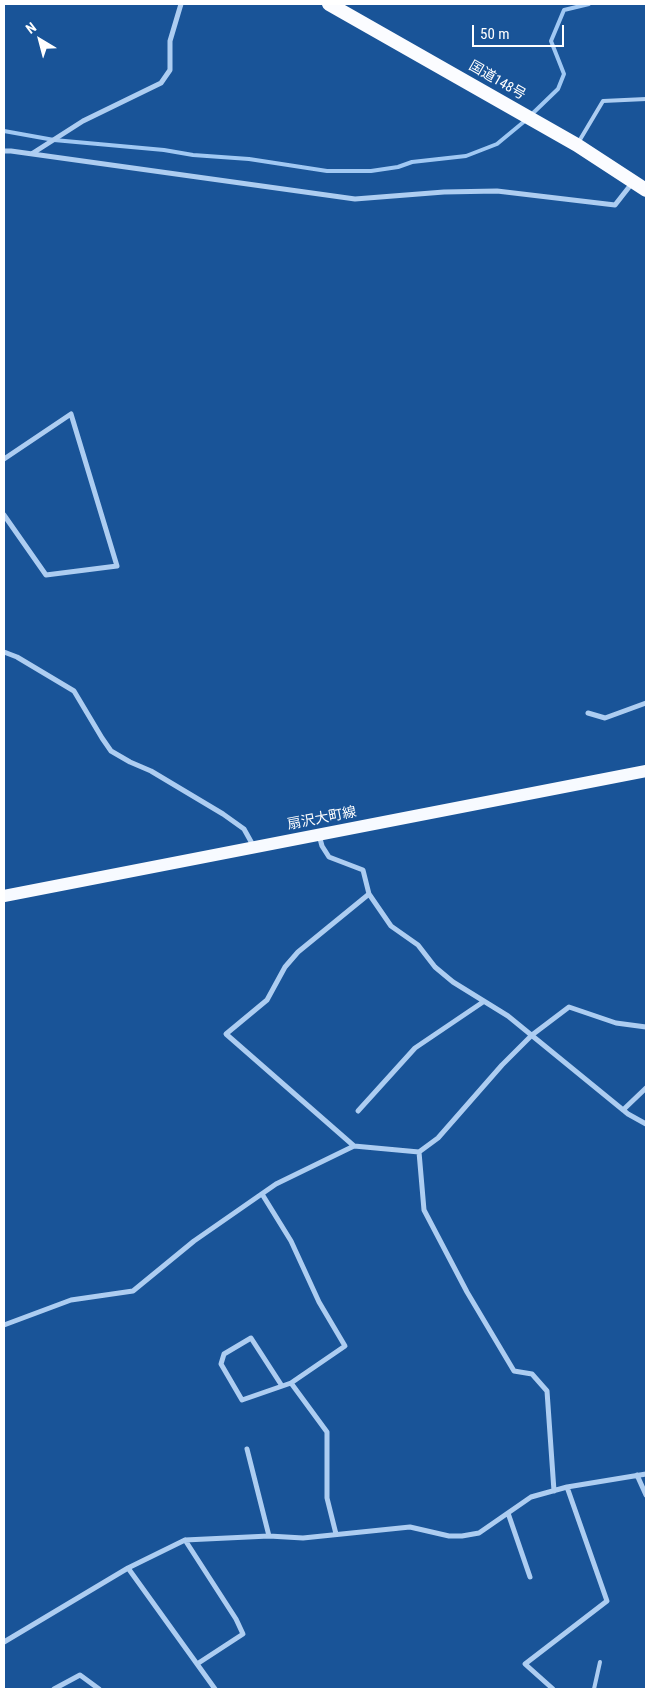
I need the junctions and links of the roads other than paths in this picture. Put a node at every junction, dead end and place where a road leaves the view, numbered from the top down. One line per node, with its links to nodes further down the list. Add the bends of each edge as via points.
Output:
1 (181, 4): 6 (street, via 170,41 170,70 161,83 83,121)
2 (329, 4): 4 (highway, 国道148号)
3 (646, 99): 4 (lane, via 603,101)
4 (577, 146): 7 (highway, 国道148号)
5 (4, 151): 6 (street)
6 (33, 154): 7 (street, via 355,198 497,192 615,205)
7 (633, 181): 8 (highway, 国道148号)
8 (646, 190)
9 (4, 459): 10 (street, via 71,414 117,566 46,575)
10 (4, 515)
11 (4, 652): 16 (street, via 74,691 112,751 223,814 244,829)
12 (646, 703): 13 (street, via 605,718)
13 (588, 713)
14 (646, 772): 15 (main road, 扇沢大町線)
15 (319, 835): 16 (main road, 扇沢大町線); 17 (street, via 329,857 363,870)
16 (254, 847): 18 (main road, 扇沢大町線)
17 (369, 894): 19 (street, via 391,926 418,945 435,967 453,982); 26 (street, via 298,952 284,968 267,1000 226,1034)
18 (4, 896)
19 (483, 1002): 21 (street); 24 (street, via 415,1048)
20 (646, 1027): 21 (street, via 616,1023 569,1008)
21 (532, 1035): 23 (street); 27 (street, via 438,1138)
22 (646, 1088): 23 (street)
23 (623, 1110): 25 (street)
24 (358, 1111)
25 (646, 1124)
26 (354, 1146): 27 (street); 28 (street)
27 (418, 1152): 36 (street, via 424,1210 445,1252 514,1371 532,1374 547,1391)
28 (262, 1194): 29 (street, via 194,1241 133,1291 71,1300); 30 (street, via 291,1241 319,1302 345,1346)
29 (4, 1324)
30 (292, 1383): 31 (street); 39 (street, via 327,1432 327,1498)
31 (282, 1386): 31 (street, via 242,1400 221,1364 224,1354 251,1338)
32 (247, 1449): 40 (street)
33 (646, 1474): 34 (street)
34 (637, 1475): 35 (street); 37 (street)
35 (567, 1487): 36 (street); 47 (street, via 607,1601 525,1664)
36 (554, 1491): 38 (street, via 531,1496)
37 (646, 1495)
38 (508, 1513): 39 (street, via 479,1533 462,1536 410,1527); 43 (street)
39 (336, 1534): 40 (street, via 303,1538)
40 (268, 1536): 41 (street)
41 (185, 1540): 42 (street); 46 (street, via 243,1634)
42 (128, 1568): 44 (street); 46 (street)
43 (530, 1577)
44 (4, 1642)
45 (600, 1662): 53 (lane)
46 (197, 1664): 50 (street)
47 (546, 1683): 51 (street); 52 (street)
48 (54, 1689): 49 (street, via 80,1674)
49 (100, 1689)
50 (216, 1689)
51 (544, 1689)
52 (553, 1689)
53 (594, 1689)

